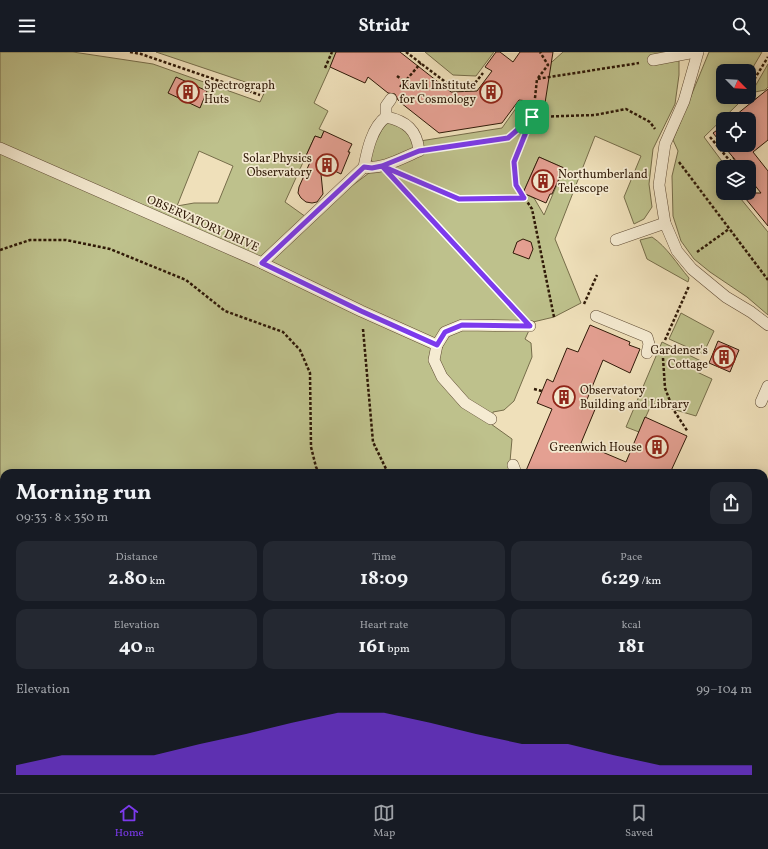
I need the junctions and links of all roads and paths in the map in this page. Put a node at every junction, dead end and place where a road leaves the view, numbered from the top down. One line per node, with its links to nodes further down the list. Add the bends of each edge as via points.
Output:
1 (130, 52): 15 (path)
2 (332, 52): 9 (path)
3 (406, 52): 8 (path)
4 (540, 52): 13 (path, via 548,64)
5 (697, 52): 7 (lane); 20 (lane, via 684,101)
6 (768, 57): 12 (path)
7 (653, 60): 13 (path)
8 (421, 63): 10 (path, via 448,84 475,83); 16 (path)
9 (325, 68)
10 (483, 73)
11 (397, 76): 14 (path, bridge)
12 (756, 77)
13 (538, 79): 18 (path)
14 (413, 88)
15 (260, 95)
16 (391, 98): 17 (lane, via 386,106)
17 (386, 117): 22 (lane, via 399,119 410,128 418,139); 25 (lane, via 381,121 367,149)
18 (532, 117): 20 (path, via 595,115 626,109 650,122); 22 (path, via 508,138); 26 (path, via 514,162 516,185)
19 (710, 137): 23 (path, via 730,161)
20 (665, 144): 27 (lane, via 659,185); 28 (path)
21 (0, 148): 31 (lane, OBSERVATORY DRIVE)
22 (419, 151): 24 (lane)
23 (734, 158)
24 (382, 166): 25 (lane); 26 (path, via 459,199); 40 (path)
25 (364, 167): 31 (lane)
26 (524, 198): 37 (path, via 532,209)
27 (665, 223): 29 (lane); 32 (lane, via 677,251)
28 (729, 228): 32 (path, via 697,252 691,259); 34 (path)
29 (616, 240)
30 (0, 250): 50 (path, via 30,240 66,240 110,249 186,280 225,311 283,332 300,350 310,373 311,447)
31 (262, 263): 36 (lane, OBSERVATORY DRIVE)
32 (692, 269): 39 (lane, via 726,297); 43 (path, via 692,279)
33 (597, 276): 35 (path)
34 (768, 280)
35 (584, 304)
36 (361, 311): 41 (lane, OBSERVATORY DRIVE); 51 (path, via 373,442)
37 (554, 316)
38 (596, 316): 42 (lane, via 647,337)
39 (768, 325)
40 (530, 326): 41 (lane, via 462,325 445,332)
41 (437, 345): 48 (lane, via 434,360 442,377 465,403)
42 (648, 348): 43 (path)
43 (661, 349): 49 (path, via 665,388 672,409)
44 (768, 386): 47 (lane)
45 (534, 388): 46 (path)
46 (542, 391)
47 (761, 402)
48 (491, 419)
49 (688, 432)
50 (318, 469)
51 (386, 469)

